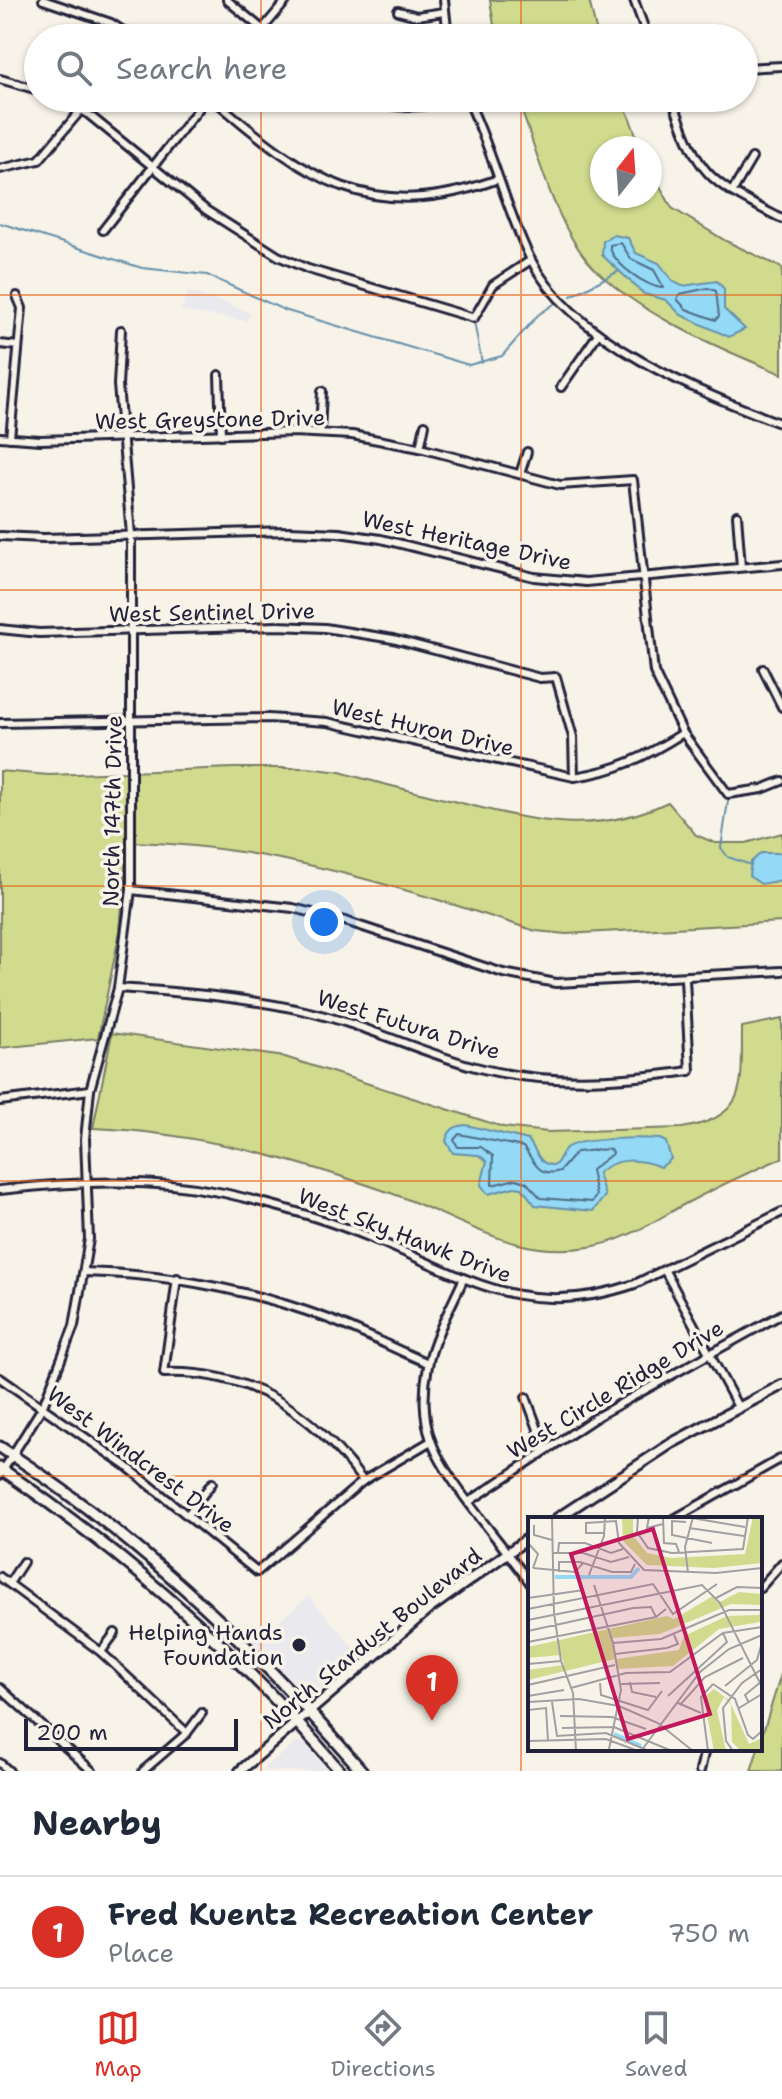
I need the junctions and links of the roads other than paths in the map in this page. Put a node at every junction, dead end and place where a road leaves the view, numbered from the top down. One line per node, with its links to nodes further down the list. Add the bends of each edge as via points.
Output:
1 (43, 0): 8 (street)
2 (227, 0): 9 (street)
3 (287, 0): 10 (street)
4 (444, 0): 7 (street)
5 (634, 0): 12 (street)
6 (398, 11): 7 (street, via 417,16)
7 (444, 12): 11 (street)
8 (113, 24)
9 (255, 24)
10 (267, 24)
11 (446, 24)
12 (643, 24)
13 (782, 66): 14 (street)
14 (758, 67)
15 (0, 79): 16 (street)
16 (24, 86)
17 (79, 112): 25 (street, via 39,160)
18 (84, 112): 24 (street)
19 (199, 112): 24 (street)
20 (227, 112): 26 (street, via 287,160 327,182 363,193 397,199 432,197)
21 (472, 112): 26 (street)
22 (677, 112): 27 (street, via 703,170)
23 (752, 158): 27 (street)
24 (154, 167): 29 (street); 30 (street, via 240,234 278,256 474,318 493,285)
25 (0, 169)
26 (498, 179): 30 (street)
27 (732, 192): 28 (street)
28 (782, 219)
29 (103, 230)
30 (531, 260): 33 (street, via 557,296)
31 (17, 296): 35 (street, via 22,308)
32 (121, 330): 45 (street, North 147th Drive, via 118,385)
33 (598, 334): 37 (street); 39 (street, via 705,393)
34 (0, 344): 35 (street)
35 (18, 346): 44 (street)
36 (219, 375): 42 (street)
37 (561, 387)
38 (322, 391): 41 (street)
39 (782, 424)
40 (425, 425): 46 (street)
41 (320, 433): 42 (street, West Greystone Drive); 46 (street, West Greystone Drive)
42 (221, 435): 45 (street, West Greystone Drive)
43 (0, 437): 44 (street, West Greystone Drive)
44 (10, 438): 45 (street, West Greystone Drive)
45 (123, 439): 50 (street, North 147th Drive)
46 (420, 448): 48 (street, West Greystone Drive)
47 (527, 452): 48 (street)
48 (520, 474): 54 (street, West Greystone Drive, via 560,485 633,480)
49 (737, 515): 53 (street)
50 (131, 535): 51 (street, West Heritage Drive); 54 (street, West Heritage Drive, via 339,533 534,577 586,582); 56 (street, North 147th Drive)
51 (0, 536)
52 (782, 564): 53 (street, West Heritage Drive)
53 (741, 567): 54 (street, West Heritage Drive)
54 (642, 576): 61 (street, via 654,672)
55 (0, 629): 56 (street, West Sentinel Drive)
56 (131, 631): 59 (street, North 147th Drive); 62 (street, West Sentinel Drive, via 325,628 393,639 540,678 556,677 573,737)
57 (763, 669): 58 (street)
58 (782, 707)
59 (131, 722): 60 (street, West Huron Drive); 62 (street, West Huron Drive, via 327,722); 64 (street, North 147th Drive)
60 (0, 723)
61 (683, 733): 62 (street, West Huron Drive, via 640,760); 63 (street, via 728,794)
62 (574, 777)
63 (782, 781)
64 (131, 890): 66 (street, via 293,908 531,979); 67 (street, North 147th Drive)
65 (782, 971): 66 (street)
66 (685, 979): 67 (street, West Futura Drive, via 690,1071 584,1079 526,1078 472,1066 295,1009 240,998)
67 (118, 988): 68 (street, North 147th Drive)
68 (90, 1090): 69 (street); 70 (street, North 147th Drive)
69 (0, 1101)
70 (88, 1181): 71 (street, West Sky Hawk Drive); 74 (street, North 147th Drive); 76 (street, West Sky Hawk Drive, via 164,1184 260,1203 365,1235)
71 (0, 1190)
72 (782, 1212): 73 (street, West Sky Hawk Drive)
73 (665, 1271): 76 (street, West Sky Hawk Drive, via 611,1293 578,1298 517,1296); 78 (street)
74 (84, 1272): 75 (street); 83 (street, North 147th Drive, via 74,1326)
75 (177, 1278): 79 (street, via 327,1318); 90 (street, via 164,1373 227,1382 280,1401 337,1446)
76 (463, 1280): 79 (street)
77 (782, 1314): 78 (street, West Circle Ridge Drive)
78 (709, 1352): 84 (street); 87 (street, West Circle Ridge Drive)
79 (428, 1363): 85 (street, via 425,1393)
80 (0, 1378): 83 (street, West Windcrest Drive)
81 (782, 1385): 84 (street)
82 (526, 1397): 87 (street)
83 (43, 1406): 89 (street, North 147th Drive); 93 (street, West Windcrest Drive)
84 (738, 1407): 94 (street)
85 (431, 1441): 90 (street); 92 (street)
86 (0, 1447): 89 (main road)
87 (545, 1448): 92 (street, West Circle Ridge Drive)
88 (782, 1458): 95 (street)
89 (5, 1466): 107 (main road, via 112,1528 257,1653); 109 (main road, via 187,1616)
90 (363, 1481): 93 (street, West Windcrest Drive, via 257,1572)
91 (212, 1483): 93 (street)
92 (470, 1501): 97 (street)
93 (188, 1514)
94 (559, 1517)
95 (678, 1517)
96 (528, 1538): 97 (street, North Stardust Boulevard)
97 (509, 1552): 101 (street); 107 (street, North Stardust Boulevard, via 429,1609)
98 (23, 1562): 102 (street)
99 (782, 1563): 103 (street)
100 (0, 1577): 102 (street)
101 (528, 1580)
102 (10, 1582): 105 (street)
103 (762, 1586)
104 (115, 1633): 105 (street)
105 (101, 1652): 110 (street)
106 (0, 1688): 114 (street)
107 (310, 1710): 109 (street, North Stardust Boulevard); 118 (main road)
108 (202, 1713): 110 (street)
109 (297, 1721): 116 (street, North Stardust Boulevard); 117 (main road)
110 (187, 1733): 115 (street)
111 (705, 1751): 119 (street)
112 (0, 1763): 113 (street)
113 (9, 1771)
114 (92, 1771)
115 (143, 1771)
116 (240, 1771)
117 (340, 1771)
118 (362, 1771)
119 (700, 1771)

